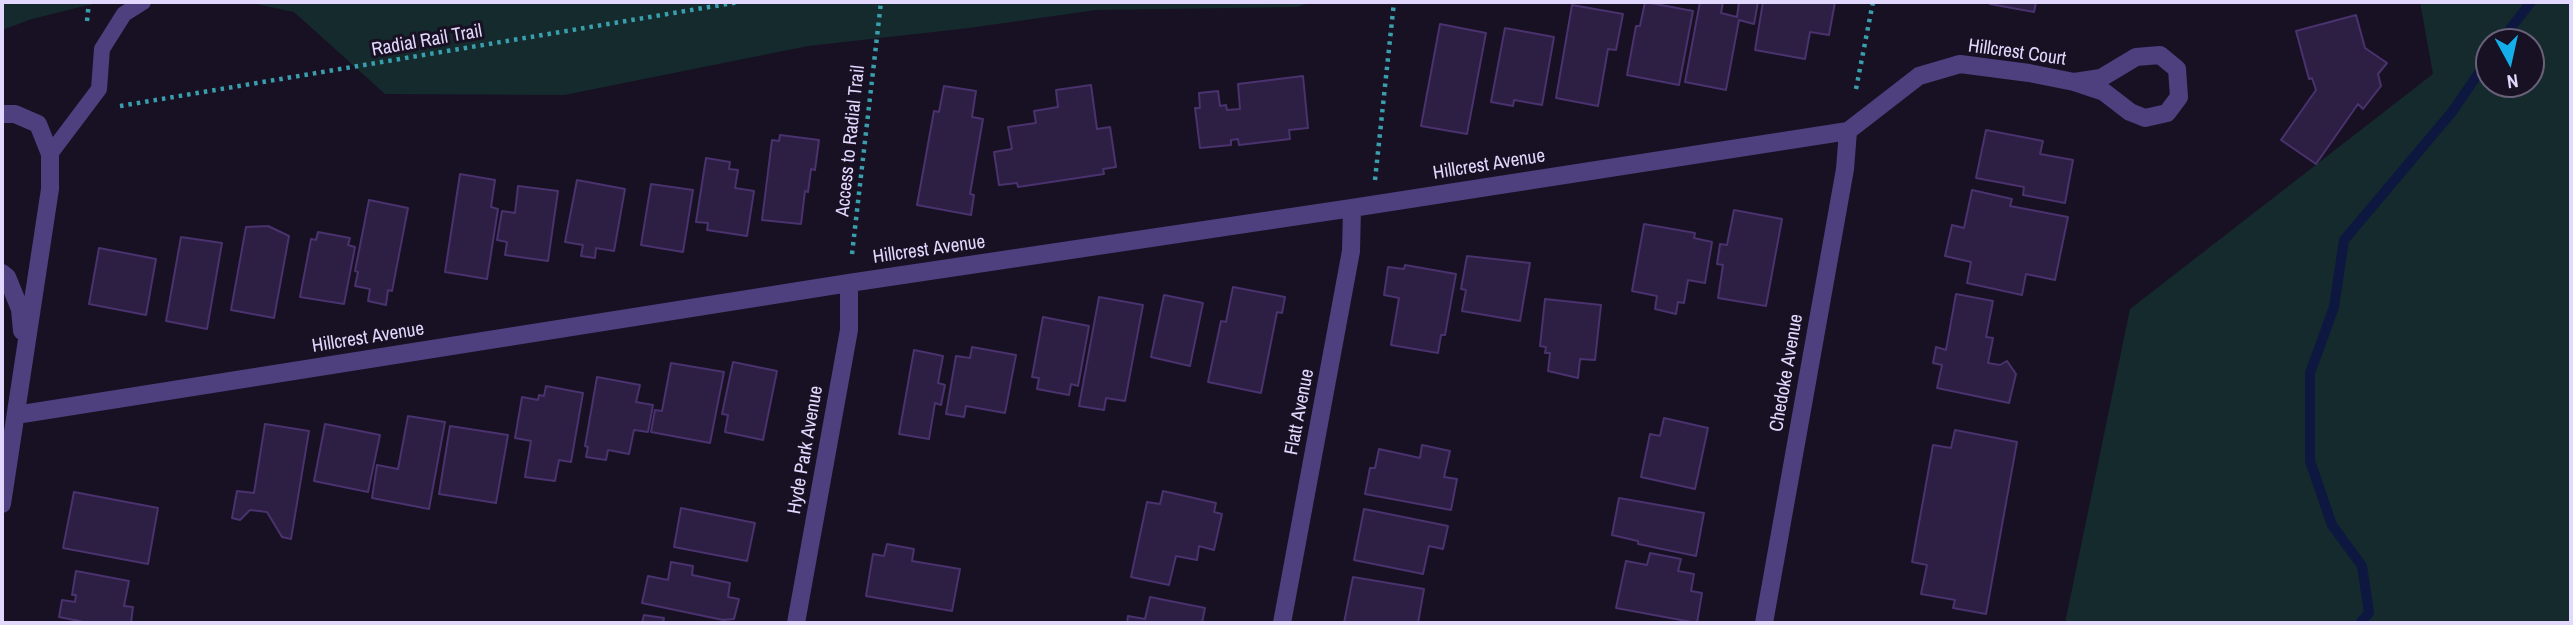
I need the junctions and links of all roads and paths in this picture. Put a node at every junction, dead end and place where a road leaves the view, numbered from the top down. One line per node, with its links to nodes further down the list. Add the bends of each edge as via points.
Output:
1 (143, 2): 10 (lane, via 124,14 102,49 99,89)
2 (740, 2): 7 (path, Radial Rail Trail)
3 (881, 2): 14 (path, Access to Radial Trail)
4 (1394, 2): 11 (path)
5 (1873, 2): 9 (path)
6 (2074, 82): 6 (street, Hillcrest Court, via 2101,78 2136,57 2160,55 2176,69 2179,97 2167,113 2145,118 2104,92); 9 (street, Hillcrest Court, via 1960,64 1919,76)
7 (119, 106)
8 (2, 114): 10 (street, via 38,124)
9 (1848, 131): 11 (street, Hillcrest Avenue); 20 (street, Chedoke Avenue)
10 (50, 154): 15 (street, via 50,189)
11 (1373, 205): 12 (street, Hillcrest Avenue)
12 (1352, 208): 14 (street, Hillcrest Avenue); 19 (street, Flatt Avenue, via 1351,251)
13 (2, 273): 15 (street, via 20,309)
14 (849, 283): 16 (street, Hillcrest Avenue); 18 (street, Hyde Park Avenue, via 849,330)
15 (24, 360): 16 (street)
16 (16, 415): 17 (street)
17 (2, 504)
18 (796, 623)
19 (1282, 623)
20 (1764, 623)

